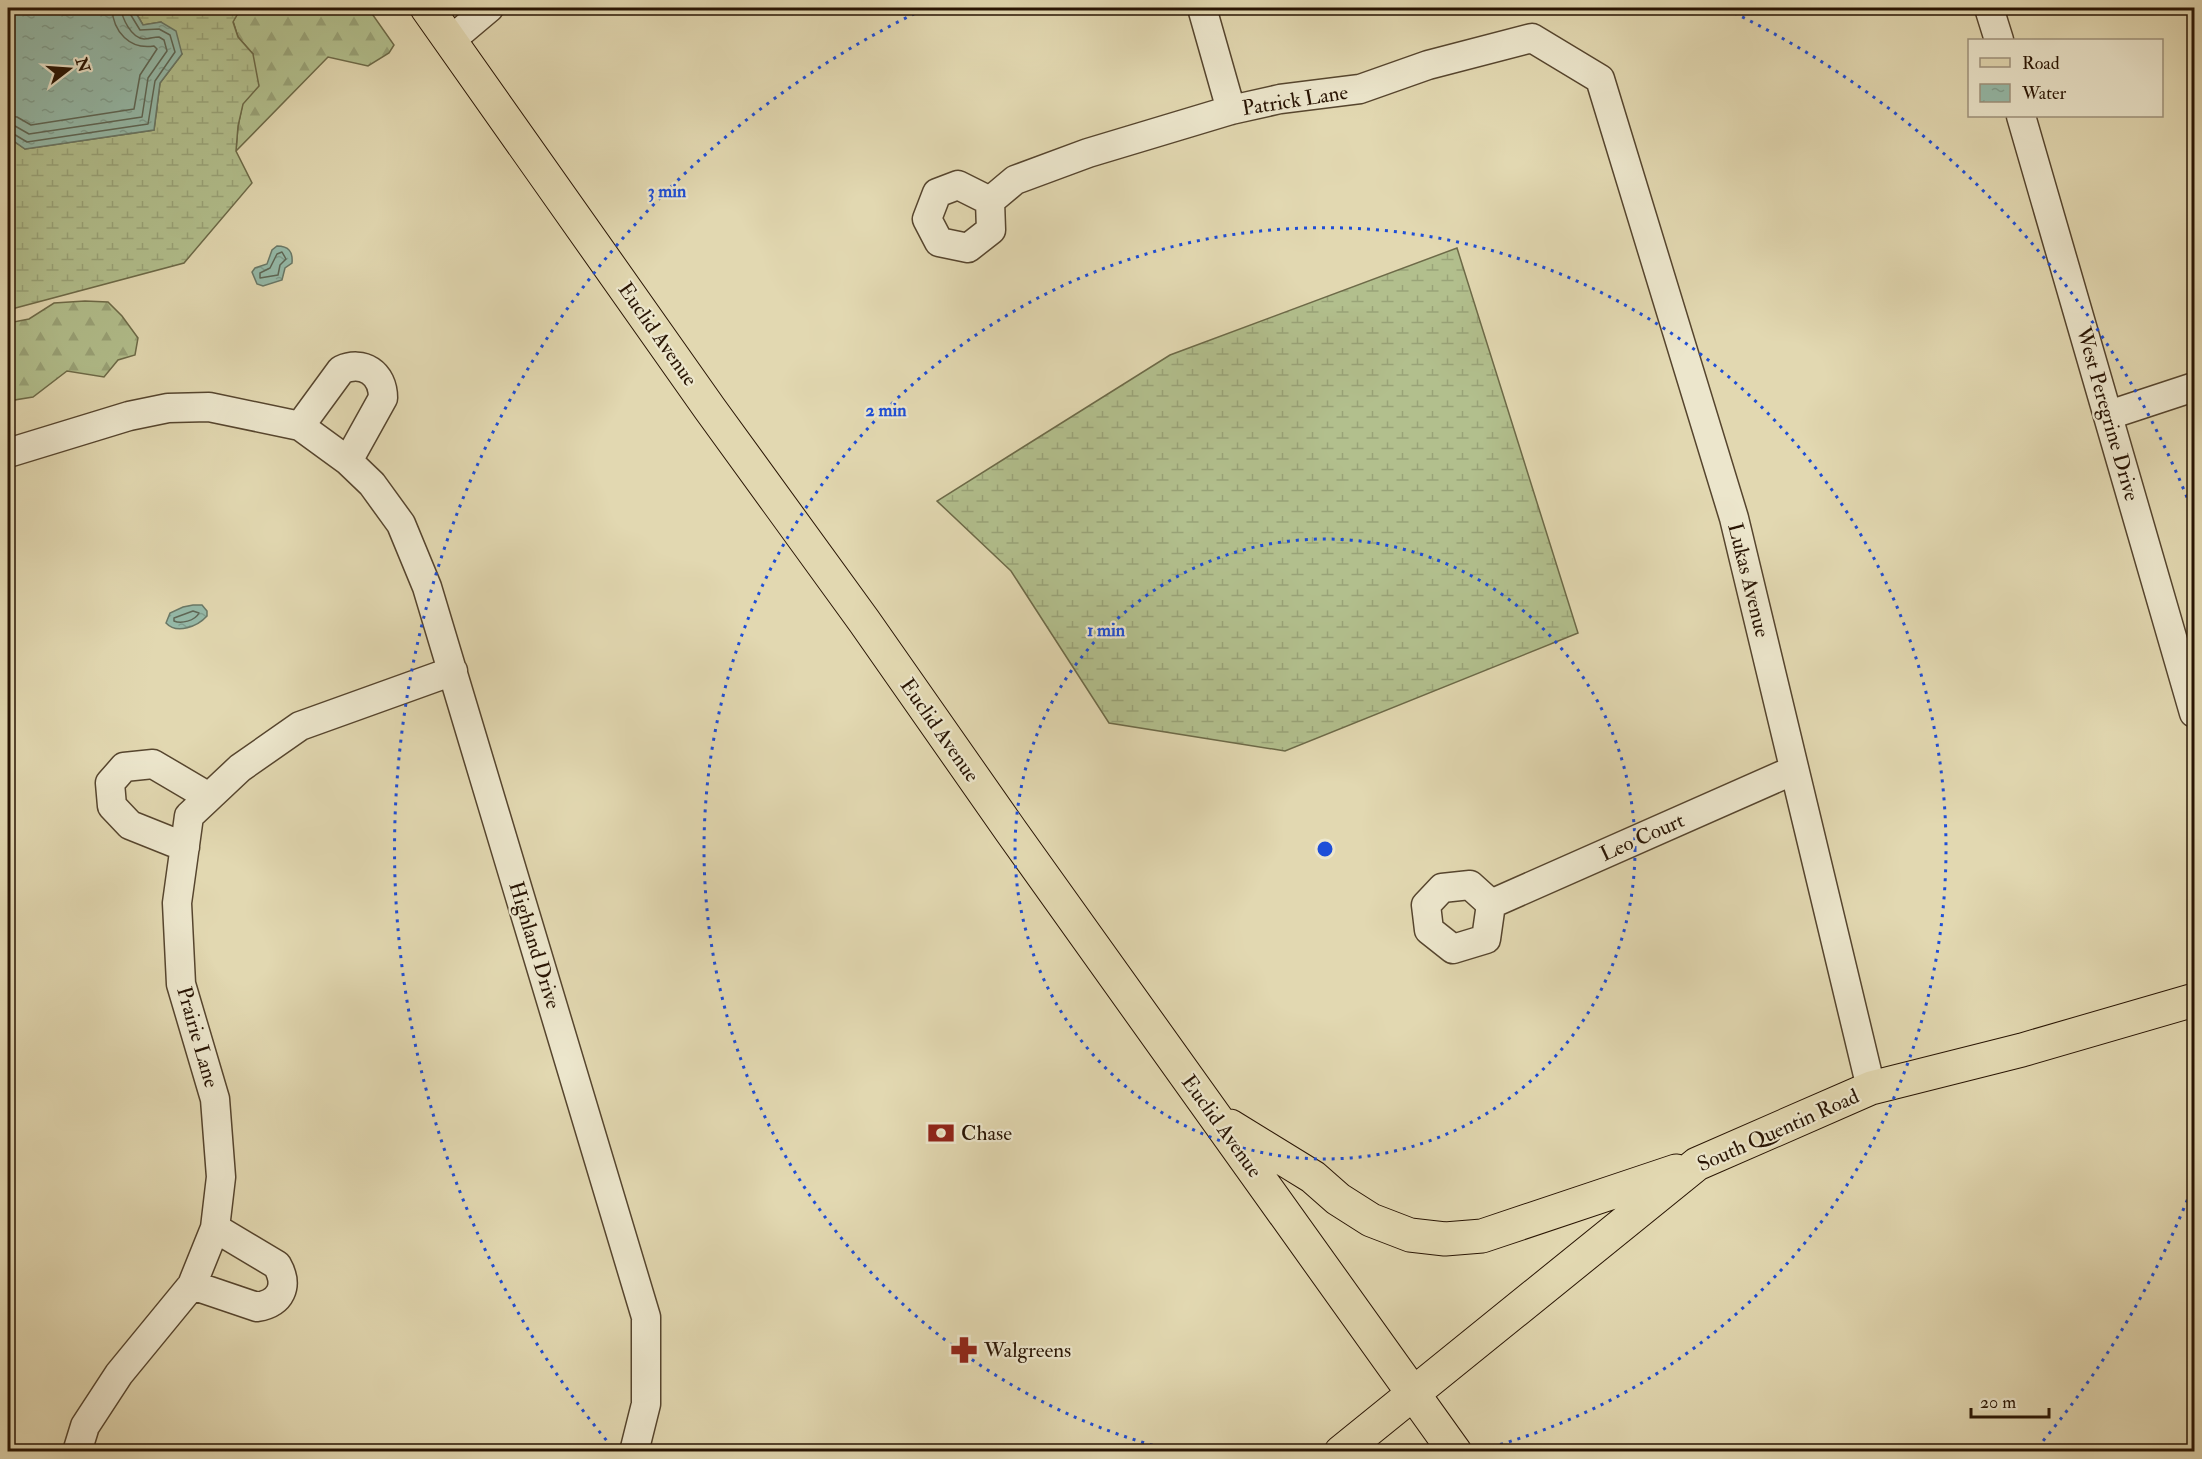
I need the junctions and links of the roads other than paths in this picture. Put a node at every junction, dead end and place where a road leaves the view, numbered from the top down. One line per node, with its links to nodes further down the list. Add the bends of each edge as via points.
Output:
1 (427, 8): 6 (main road, Euclid Avenue)
2 (489, 8): 6 (street)
3 (1202, 8): 8 (street)
4 (1989, 8): 5 (street)
5 (1999, 39)
6 (451, 40): 24 (main road, Euclid Avenue)
7 (1600, 79): 8 (street, Patrick Lane, via 1532,38 1428,65 1360,89); 18 (street, Lukas Avenue, via 1734,518)
8 (1231, 110): 10 (street, Patrick Lane, via 1088,153 1015,180)
9 (2021, 117): 12 (street, West Peregrine Drive)
10 (990, 201)
11 (2194, 387): 12 (street)
12 (2109, 415): 17 (street, West Peregrine Drive)
13 (300, 426): 14 (street, via 209,407 168,408); 15 (street, Highland Drive); 15 (street, via 341,370 358,366 374,373 383,389 383,398)
14 (8, 453)
15 (348, 461): 16 (street, Highland Drive, via 372,484 401,524 428,587)
16 (453, 671): 19 (street, Prairie Lane, via 300,726 240,768); 30 (street, Highland Drive, via 646,1317 646,1404)
17 (2194, 712)
18 (1794, 770): 21 (street, Leo Court); 23 (street, Lukas Avenue)
19 (209, 797): 20 (street, Prairie Lane, via 189,816); 20 (street, via 153,764 124,767 110,783 112,806 130,825)
20 (185, 847): 26 (street, Prairie Lane, via 177,903 181,984 215,1099 221,1177)
21 (1491, 904)
22 (2194, 1000): 23 (main road, South Quentin Road, via 2022,1050)
23 (1871, 1088): 25 (main road, South Quentin Road)
24 (1216, 1118): 25 (main road, via 1314,1177 1338,1199 1371,1220 1410,1235 1445,1239 1482,1236); 28 (main road, Euclid Avenue)
25 (1697, 1164): 28 (main road, South Quentin Road)
26 (215, 1228): 27 (street, Prairie Lane); 27 (street, via 277,1265 282,1274 281,1293 274,1301 256,1307)
27 (192, 1285): 29 (street, Prairie Lane, via 119,1374 84,1426)
28 (1413, 1392): 31 (main road, South Quentin Road); 32 (main road, Euclid Avenue)
29 (77, 1452)
30 (634, 1452)
31 (1341, 1452)
32 (1455, 1452)

